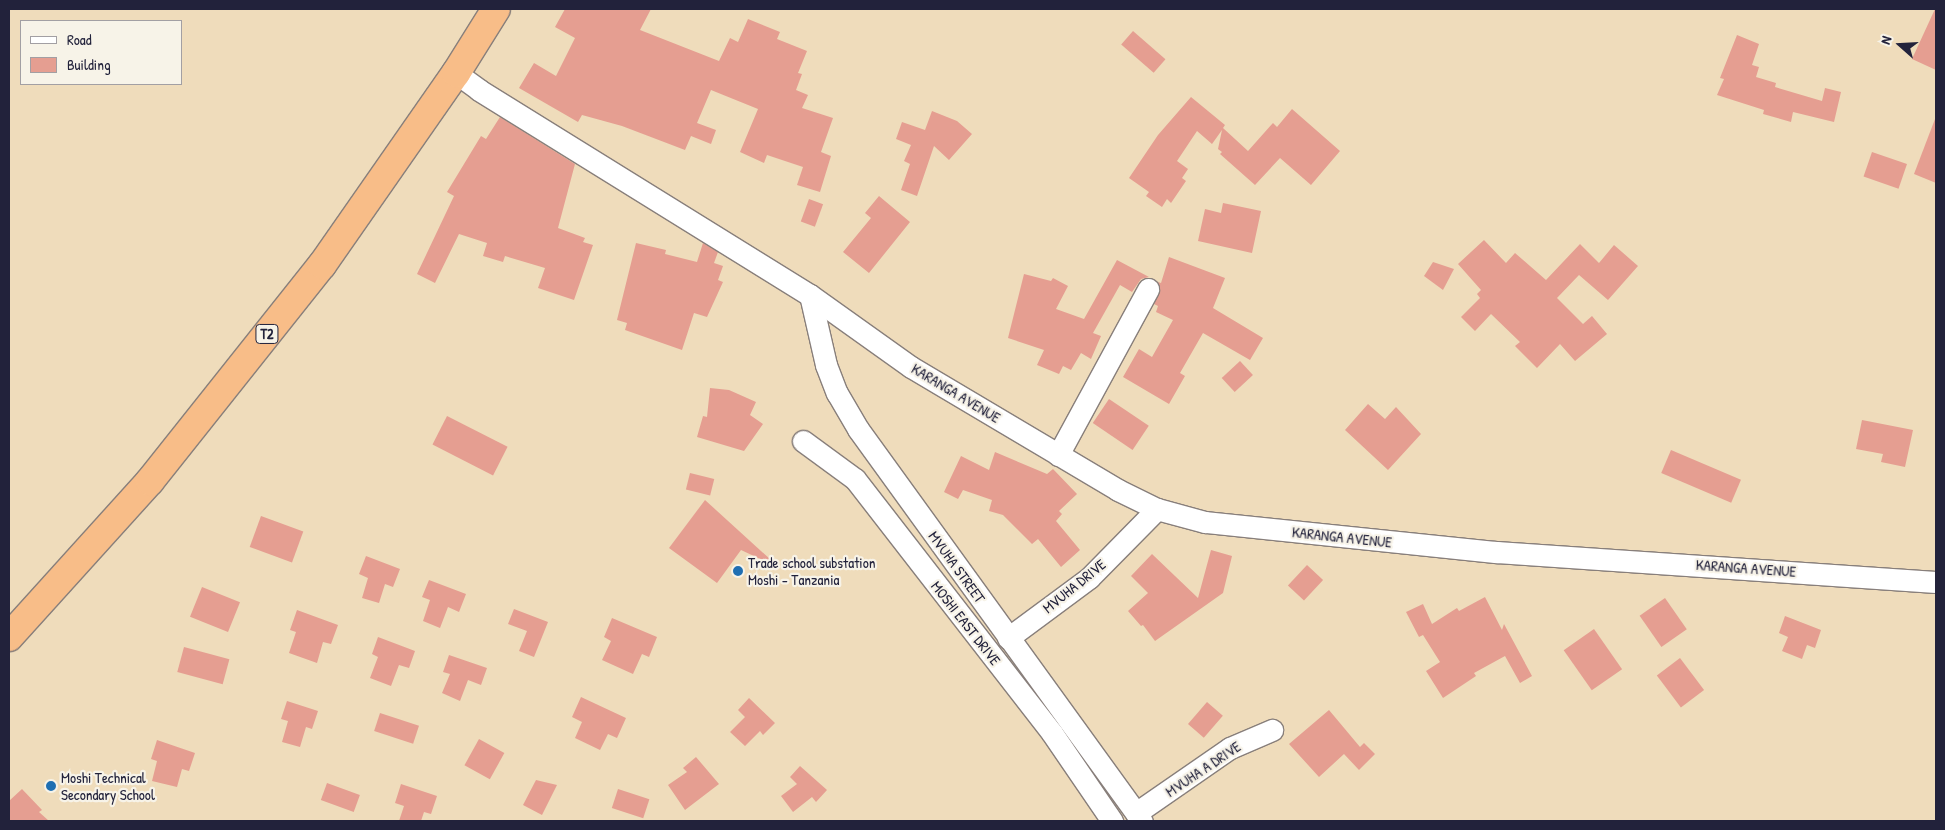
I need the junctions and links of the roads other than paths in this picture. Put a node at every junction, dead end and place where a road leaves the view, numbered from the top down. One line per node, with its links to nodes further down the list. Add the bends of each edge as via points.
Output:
1 (496, 9): 2 (highway, T2)
2 (456, 73): 4 (street, KARANGA AVENUE); 9 (highway, T2, via 322,265 150,481)
3 (1148, 289): 6 (street)
4 (810, 295): 6 (street, KARANGA AVENUE, via 911,367); 10 (street, MVUHA STREET, via 836,393 858,429)
5 (803, 441): 13 (street, MOSHI EAST DRIVE, via 855,479 1046,726)
6 (1058, 454): 7 (street, KARANGA AVENUE)
7 (1157, 509): 8 (street, KARANGA AVENUE, via 1205,522 1496,552); 10 (street, MVUHA DRIVE, via 1089,578)
8 (1936, 582)
9 (9, 636)
10 (1008, 638): 12 (street, MVUHA STREET)
11 (1272, 730): 12 (street, MVUHA A DRIVE, via 1230,748)
12 (1139, 817)
13 (1112, 821)

